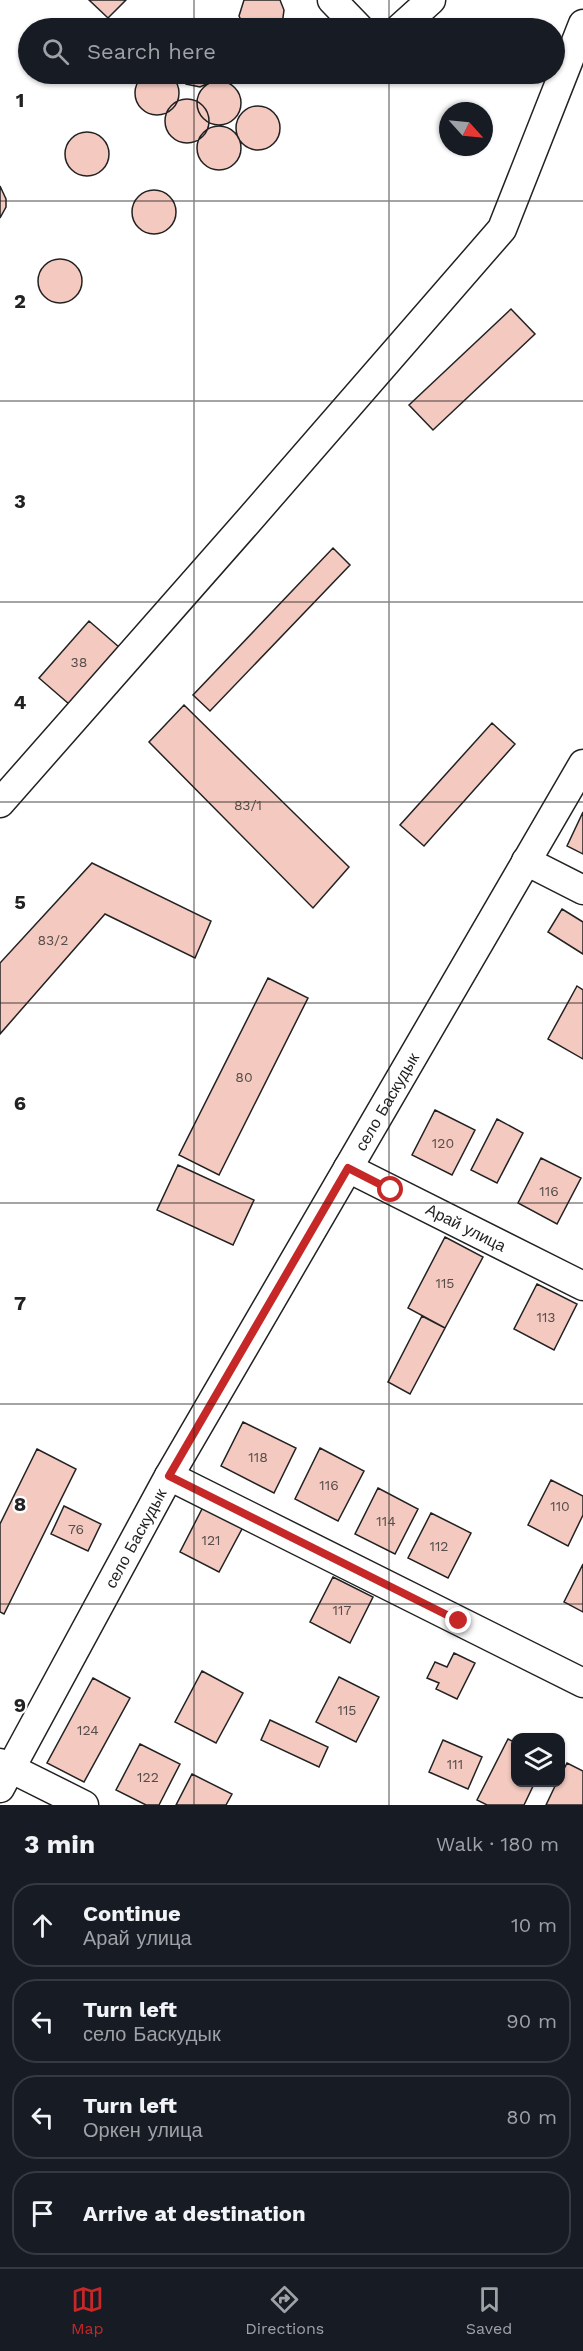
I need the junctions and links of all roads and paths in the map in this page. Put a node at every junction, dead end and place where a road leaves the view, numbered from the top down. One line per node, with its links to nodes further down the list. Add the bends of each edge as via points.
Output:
1 (332, 0): 3 (street)
2 (431, 0): 4 (street)
3 (349, 18)
4 (411, 18)
5 (583, 24): 6 (street)
6 (565, 70)
7 (559, 84): 9 (street, via 502,229)
8 (583, 764): 10 (street, село Баскудык)
9 (0, 803)
10 (526, 861): 11 (street); 12 (street, село Баскудык)
11 (583, 890)
12 (348, 1168): 13 (street, Арай улица); 14 (street, село Баскудык)
13 (583, 1286)
14 (169, 1476): 15 (street); 16 (street, село Баскудык)
15 (583, 1683)
16 (4, 1773): 17 (street)
17 (84, 1805)

